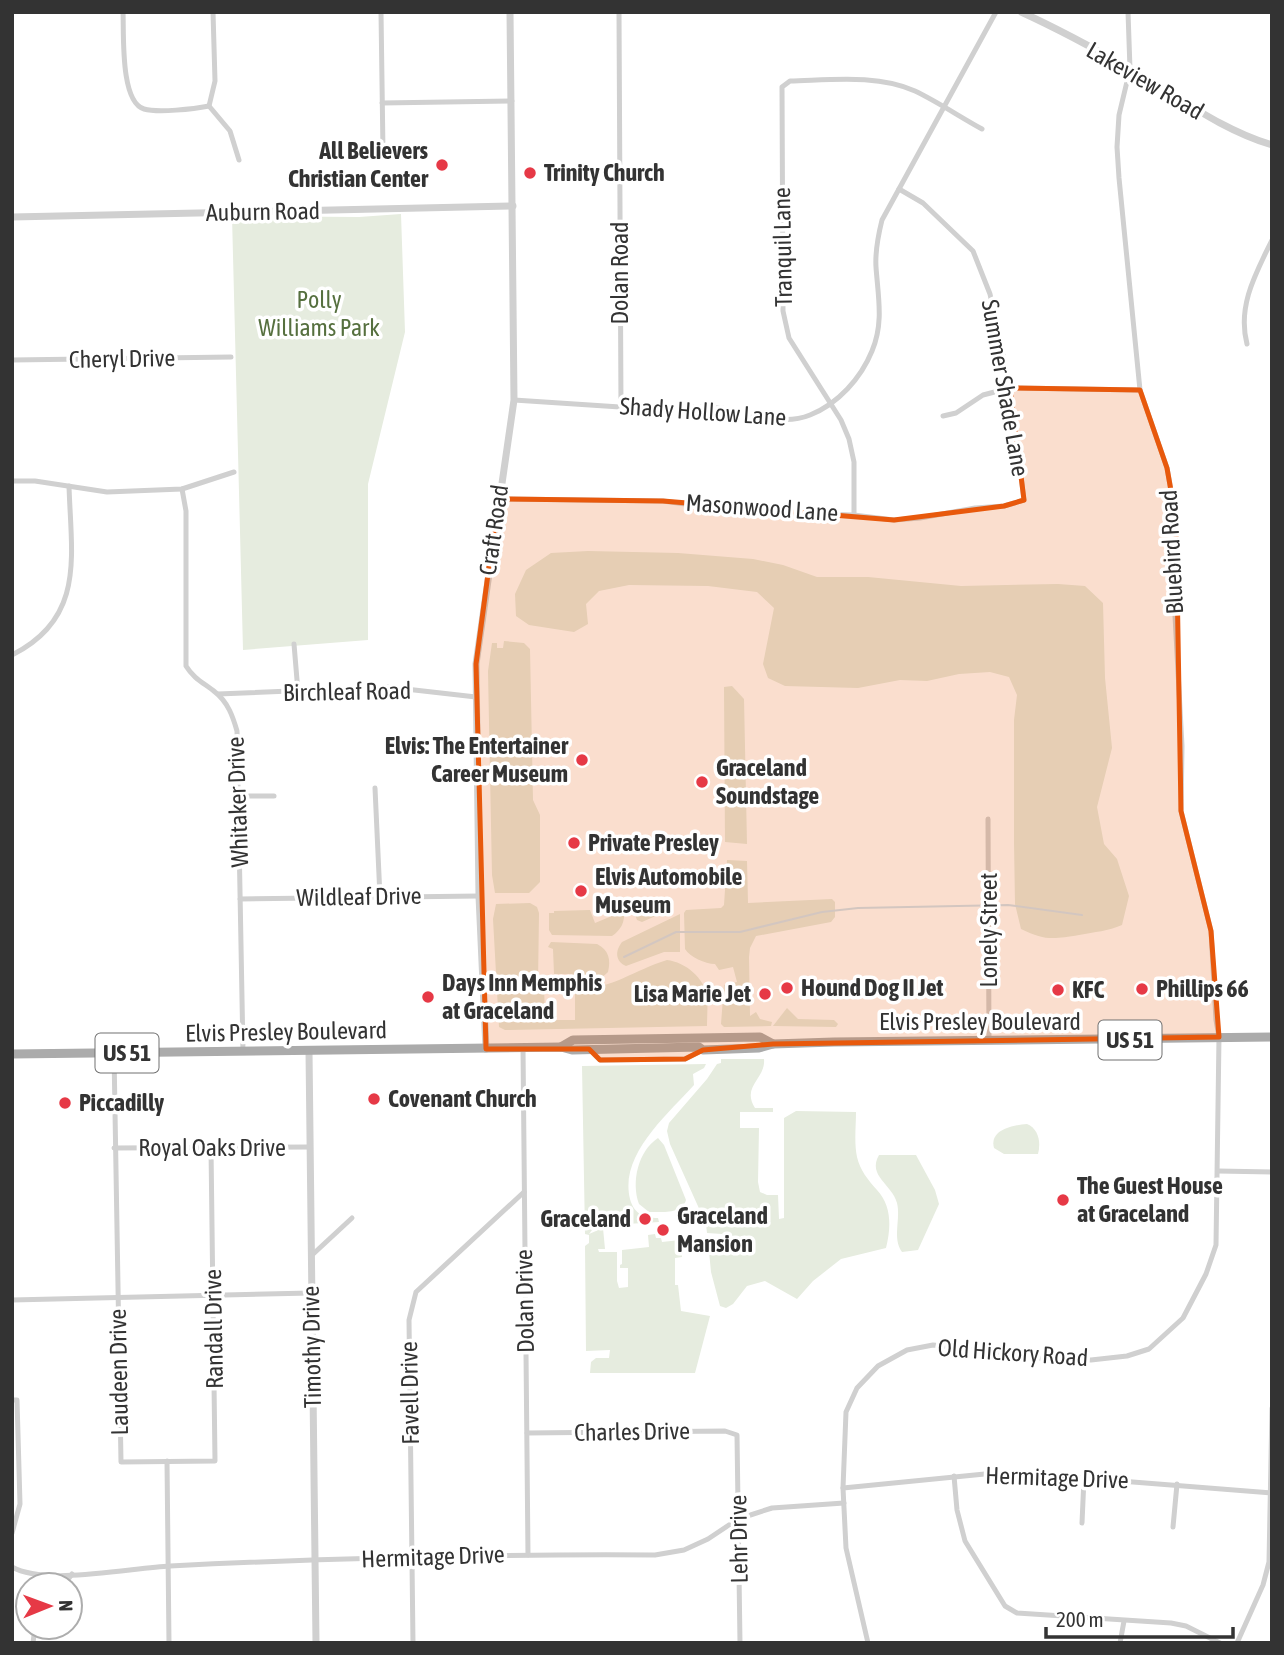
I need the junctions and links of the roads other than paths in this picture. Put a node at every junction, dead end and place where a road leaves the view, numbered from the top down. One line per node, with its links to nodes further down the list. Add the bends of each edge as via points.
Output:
1 (123, 12): 12 (street, via 127,85 133,100 143,109)
2 (213, 12): 12 (street, via 215,81)
3 (381, 12): 11 (street)
4 (510, 12): 10 (street, Craft Road)
5 (619, 12): 29 (street, Dolan Road)
6 (996, 12): 13 (street, Shady Hollow Lane)
7 (1021, 12): 9 (street, Lakeview Road)
8 (1128, 12): 9 (street, Bluebird Road)
9 (1130, 69): 15 (street, Lakeview Road, via 1209,119); 26 (street, Bluebird Road, via 1117,147)
10 (512, 101): 11 (street); 19 (street, Craft Road)
11 (382, 103): 16 (street)
12 (209, 106): 17 (street, via 230,131)
13 (943, 107): 14 (street); 18 (street, Shady Hollow Lane); 28 (street, Tranquil Lane, via 914,90 886,83 790,80 782,87 783,311 789,338)
14 (982, 129)
15 (1272, 145)
16 (383, 152)
17 (239, 160)
18 (899, 189): 25 (street, Summer Shade Lane, via 922,203 973,251 990,295); 28 (street, Shady Hollow Lane, via 876,242 878,333 856,380)
19 (513, 206): 20 (street, Auburn Road); 27 (street, Craft Road)
20 (12, 217)
21 (1272, 240): 22 (street, via 1244,312)
22 (1247, 344)
23 (231, 357): 24 (street, Cheryl Drive)
24 (12, 360)
25 (1010, 388): 26 (street); 30 (street); 36 (street, Summer Shade Lane)
26 (1140, 390): 50 (street, Bluebird Road, via 1167,468 1176,519 1173,578 1181,811 1211,931)
27 (514, 400): 29 (street, Shady Hollow Lane); 35 (street, Craft Road)
28 (830, 402): 29 (street, Shady Hollow Lane, via 809,416 789,419 722,408); 37 (street, Tranquil Lane, via 849,439)
29 (621, 407)
30 (943, 416)
31 (234, 472): 34 (street)
32 (12, 481): 33 (street)
33 (69, 486): 34 (street, via 107,492); 39 (street, via 67,596 54,624 34,644)
34 (183, 489): 41 (street, Whitaker Drive, via 186,666 193,678)
35 (498, 499): 37 (street, Masonwood Lane, via 663,501 745,512); 42 (street, Craft Road, via 476,664)
36 (1024, 500): 37 (street, Masonwood Lane, via 920,519)
37 (854, 514)
38 (294, 644): 40 (street)
39 (12, 654)
40 (298, 692): 41 (street, Birchleaf Road); 42 (street, Birchleaf Road, via 388,687)
41 (218, 694): 44 (street, Whitaker Drive, via 232,712 237,731)
42 (476, 697): 47 (street, Craft Road)
43 (375, 788): 48 (street)
44 (239, 796): 45 (street); 49 (street, Whitaker Drive)
45 (274, 796)
46 (988, 819): 52 (street, Lonely Street)
47 (479, 896): 48 (street, Wildleaf Drive); 56 (street, Craft Road)
48 (380, 897): 49 (street, Wildleaf Drive)
49 (240, 899): 58 (street, Whitaker Drive)
50 (1219, 1037): 51 (main road, Elvis Presley Boulevard / US 51); 52 (main road, Elvis Presley Boulevard / US 51); 64 (street, Old Hickory Road)
51 (1272, 1037)
52 (989, 1041): 53 (main road, Elvis Presley Boulevard / US 51)
53 (773, 1044): 54 (main road, Elvis Presley Boulevard / US 51, via 703,1050); 54 (main road, Elvis Presley Boulevard / US 51, via 760,1037 573,1041)
54 (561, 1047): 55 (main road, Elvis Presley Boulevard / US 51)
55 (523, 1048): 56 (main road, Elvis Presley Boulevard / US 51); 66 (street, Dolan Drive)
56 (486, 1049): 57 (main road, Elvis Presley Boulevard / US 51)
57 (310, 1051): 58 (main road, Elvis Presley Boulevard / US 51); 61 (street, Timothy Drive)
58 (243, 1052): 59 (main road, Elvis Presley Boulevard / US 51)
59 (114, 1053): 60 (main road, Elvis Presley Boulevard / US 51); 63 (street, Laudeen Drive)
60 (12, 1054)
61 (310, 1147): 62 (street, Royal Oaks Drive); 68 (street, Timothy Drive)
62 (211, 1148): 63 (street, Royal Oaks Drive); 70 (street, Randall Drive)
63 (114, 1149): 71 (street, Laudeen Drive)
64 (1217, 1171): 65 (street); 81 (street, Old Hickory Road, via 1216,1245 1183,1318 1164,1337 1149,1349 1127,1356 1091,1360 1013,1357 933,1345 908,1350 878,1366 857,1388 846,1412)
65 (1272, 1172)
66 (524, 1192): 75 (street, Dolan Drive); 89 (street, Favell Drive, via 416,1292 409,1320)
67 (352, 1218): 68 (street)
68 (311, 1256): 69 (street, Timothy Drive)
69 (311, 1293): 70 (street); 90 (street, Timothy Drive)
70 (214, 1294): 71 (street); 77 (street, Randall Drive, via 215,1461)
71 (117, 1297): 72 (street); 77 (street, Laudeen Drive, via 121,1462)
72 (12, 1300)
73 (15, 1400): 87 (street, via 20,1504)
74 (1272, 1408): 82 (street)
75 (527, 1433): 76 (street, Charles Drive, via 724,1431); 88 (street, Dolan Drive)
76 (737, 1435): 84 (street, Lehr Drive)
77 (167, 1461): 91 (street)
78 (954, 1476): 79 (street, Hermitage Drive, via 1005,1472); 81 (street, Hermitage Drive); 93 (street, via 965,1541 1005,1606 1017,1614)
79 (1084, 1478): 80 (street, Hermitage Drive); 85 (street)
80 (1177, 1484): 82 (street, Hermitage Drive); 86 (street)
81 (843, 1488): 83 (street, Old Hickory Road)
82 (1271, 1493): 101 (street, via 1269,1562)
83 (844, 1503): 84 (street, Hermitage Drive, via 772,1508); 98 (street, Old Hickory Road, via 846,1548)
84 (738, 1519): 88 (street, Hermitage Drive, via 708,1539 664,1554); 97 (street, Lehr Drive)
85 (1082, 1523)
86 (1173, 1527)
87 (12, 1534)
88 (528, 1555): 89 (street, Hermitage Drive)
89 (413, 1557): 90 (street, Hermitage Drive); 96 (street, Favell Drive)
90 (315, 1561): 91 (street, Hermitage Drive); 95 (street, Timothy Drive)
91 (168, 1566): 92 (street, Hermitage Drive); 94 (street)
92 (84, 1573)
93 (1124, 1621): 99 (street); 100 (street, via 1186,1626)
94 (169, 1643)
95 (316, 1643)
96 (413, 1643)
97 (740, 1643)
98 (869, 1643)
99 (1120, 1643)
100 (1220, 1643)
101 (1237, 1643)

